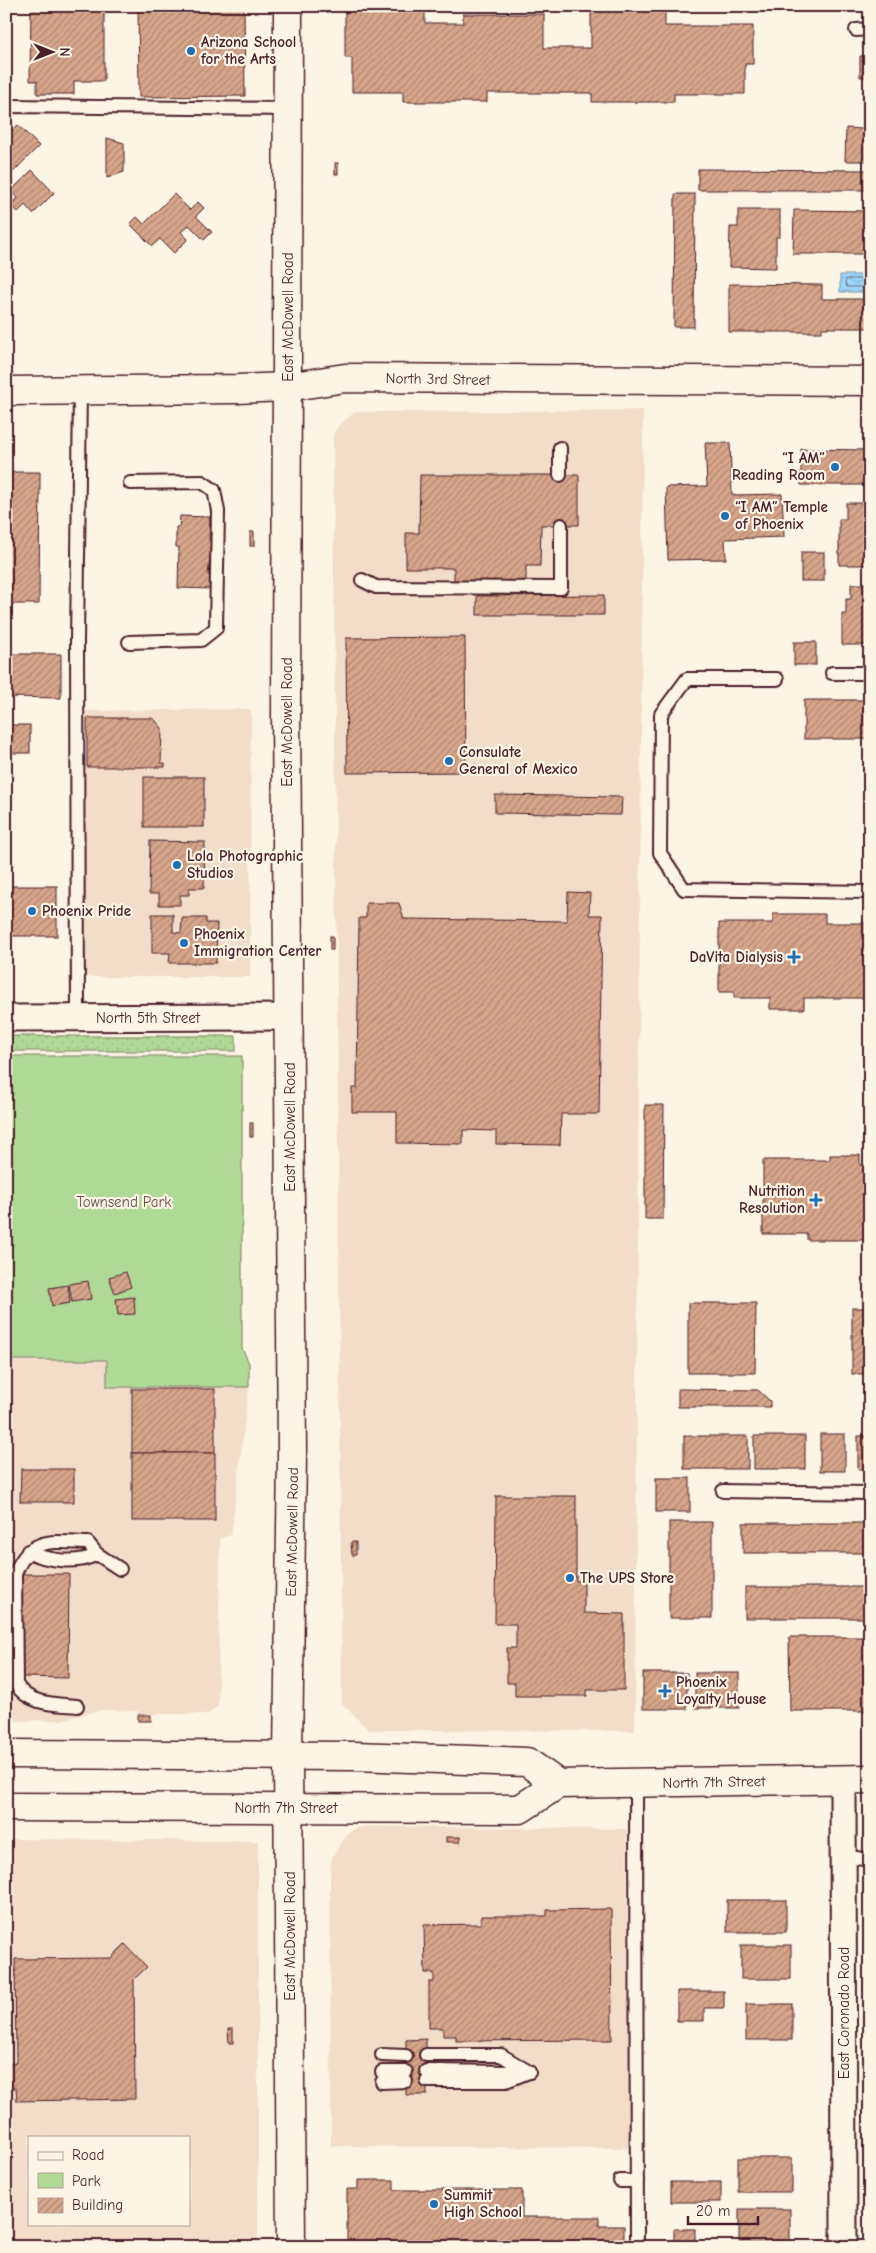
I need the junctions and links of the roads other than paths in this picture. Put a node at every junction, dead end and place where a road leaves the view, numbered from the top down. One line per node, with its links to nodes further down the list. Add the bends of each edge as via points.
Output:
1 (288, 6): 5 (main road, East McDowell Road)
2 (870, 28): 3 (lane)
3 (856, 30)
4 (6, 106): 5 (lane)
5 (288, 109): 7 (main road, East McDowell Road)
6 (870, 381): 7 (main road, North 3rd Street, via 345,378)
7 (287, 387): 8 (main road, North 3rd Street); 20 (main road, East McDowell Road)
8 (80, 390): 9 (main road, North 3rd Street); 22 (lane)
9 (6, 391)
10 (560, 448): 11 (lane)
11 (560, 475)
12 (130, 482): 15 (lane, via 202,482 214,490 218,511 216,628 201,640)
13 (561, 525): 14 (lane, via 561,588 376,587)
14 (362, 580)
15 (129, 642)
16 (832, 673): 17 (lane)
17 (870, 673)
18 (777, 679): 19 (lane, via 687,679 660,714 660,853 684,889)
19 (870, 892)
20 (289, 1017): 22 (street, North 5th Street); 28 (main road, East McDowell Road, via 292,1475)
21 (6, 1018): 22 (street, North 5th Street)
22 (78, 1018)
23 (723, 1491): 24 (lane)
24 (870, 1493)
25 (120, 1569): 26 (lane, via 97,1554 88,1560 41,1558 28,1551 15,1574 16,1684 20,1692 32,1700)
26 (77, 1706)
27 (6, 1754): 28 (main road)
28 (288, 1755): 32 (main road, via 527,1762); 34 (main road, East McDowell Road)
29 (843, 1779): 30 (main road, North 7th Street); 31 (main road, North 7th Street); 35 (street, East Coronado Road)
30 (870, 1779)
31 (636, 1783): 32 (main road, North 7th Street); 44 (lane)
32 (558, 1784): 34 (main road, North 7th Street, via 520,1809)
33 (6, 1806): 34 (main road, North 7th Street)
34 (289, 1808): 45 (main road, East McDowell Road)
35 (843, 1856): 36 (lane); 47 (street, East Coronado Road)
36 (870, 1860)
37 (382, 2055): 39 (lane)
38 (426, 2055): 41 (lane, via 502,2055 528,2072)
39 (406, 2056)
40 (406, 2076): 42 (lane)
41 (427, 2076)
42 (382, 2077)
43 (620, 2181): 44 (lane)
44 (636, 2181): 46 (lane)
45 (291, 2247)
46 (637, 2247)
47 (844, 2247)

